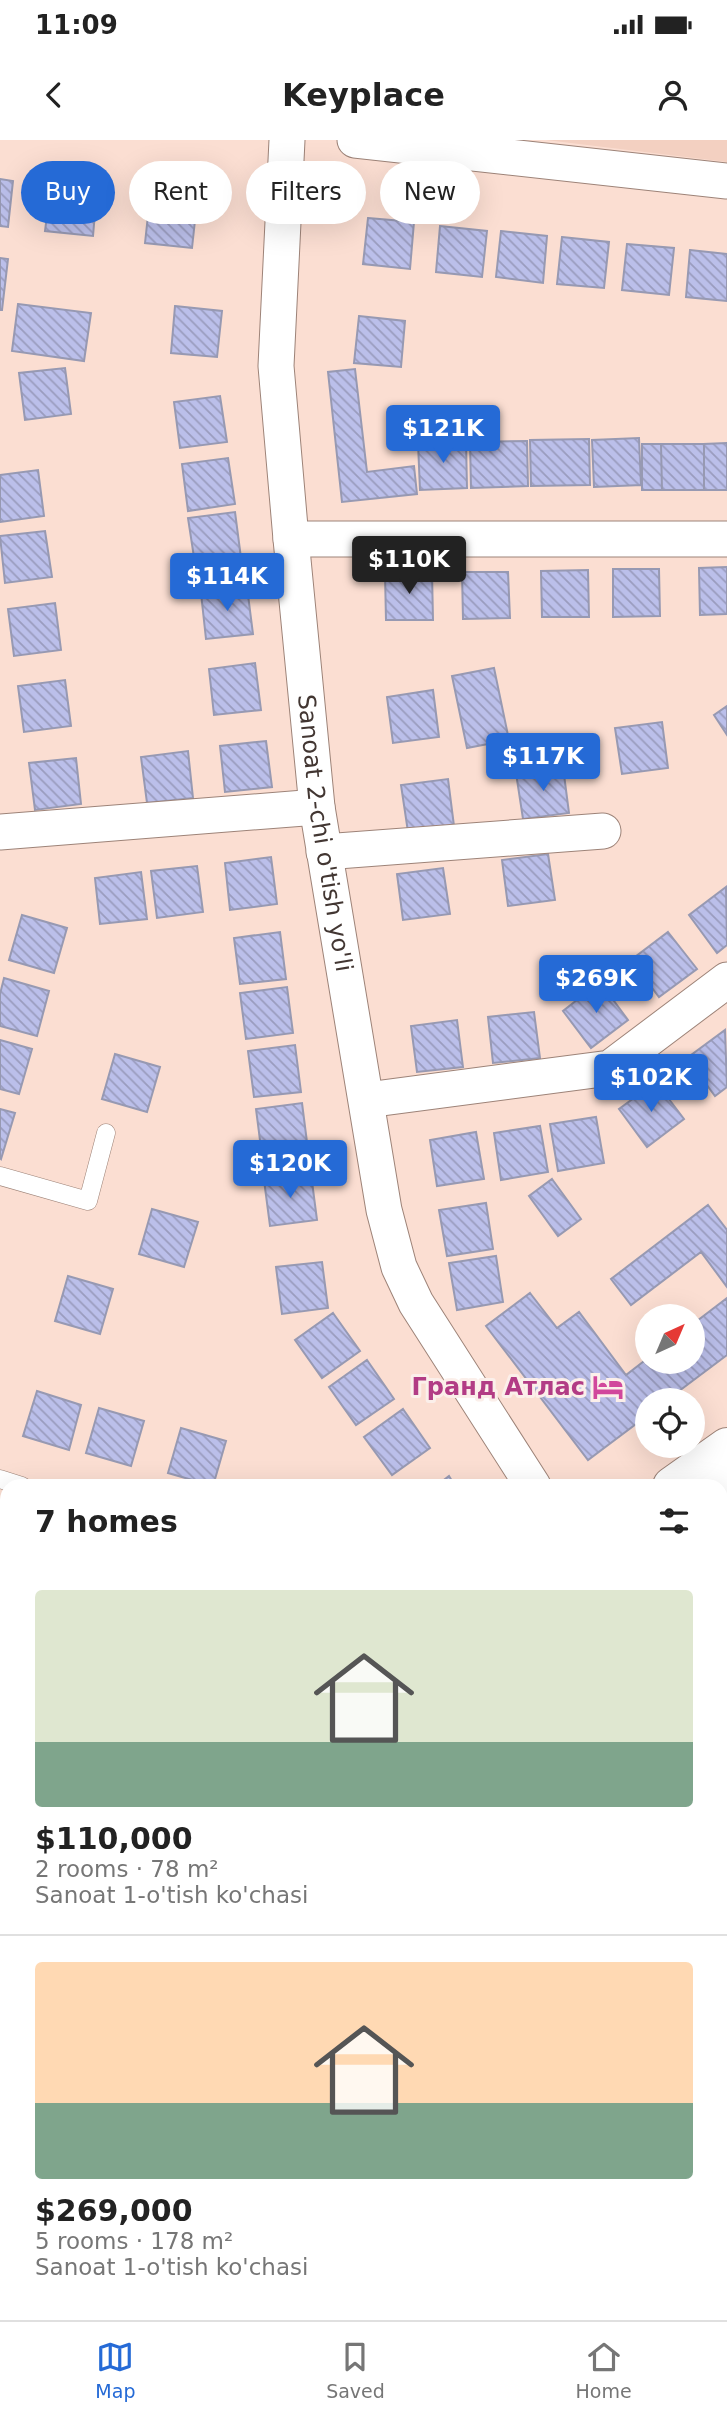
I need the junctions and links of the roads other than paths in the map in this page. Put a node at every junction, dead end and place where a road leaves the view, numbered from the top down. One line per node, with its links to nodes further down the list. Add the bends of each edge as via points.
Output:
1 (287, 140): 4 (street, Sanoat 2-chi o'tish yo'li, via 276,366)
2 (355, 140): 3 (street)
3 (727, 181)
4 (291, 539): 5 (street); 6 (street, Sanoat 2-chi o'tish yo'li)
5 (727, 539)
6 (317, 807): 7 (street); 9 (street, Sanoat 2-chi o'tish yo'li)
7 (0, 831)
8 (603, 831): 9 (street)
9 (324, 852): 11 (street, Sanoat 2-chi o'tish yo'li)
10 (727, 980): 11 (street, via 610,1068)
11 (367, 1100): 15 (street, Sanoat 2-chi o'tish yo'li, via 384,1210 399,1267 416,1303)
12 (106, 1133): 13 (lane, via 88,1201)
13 (0, 1176)
14 (727, 1447): 16 (main road)
15 (529, 1479)
16 (682, 1479)

